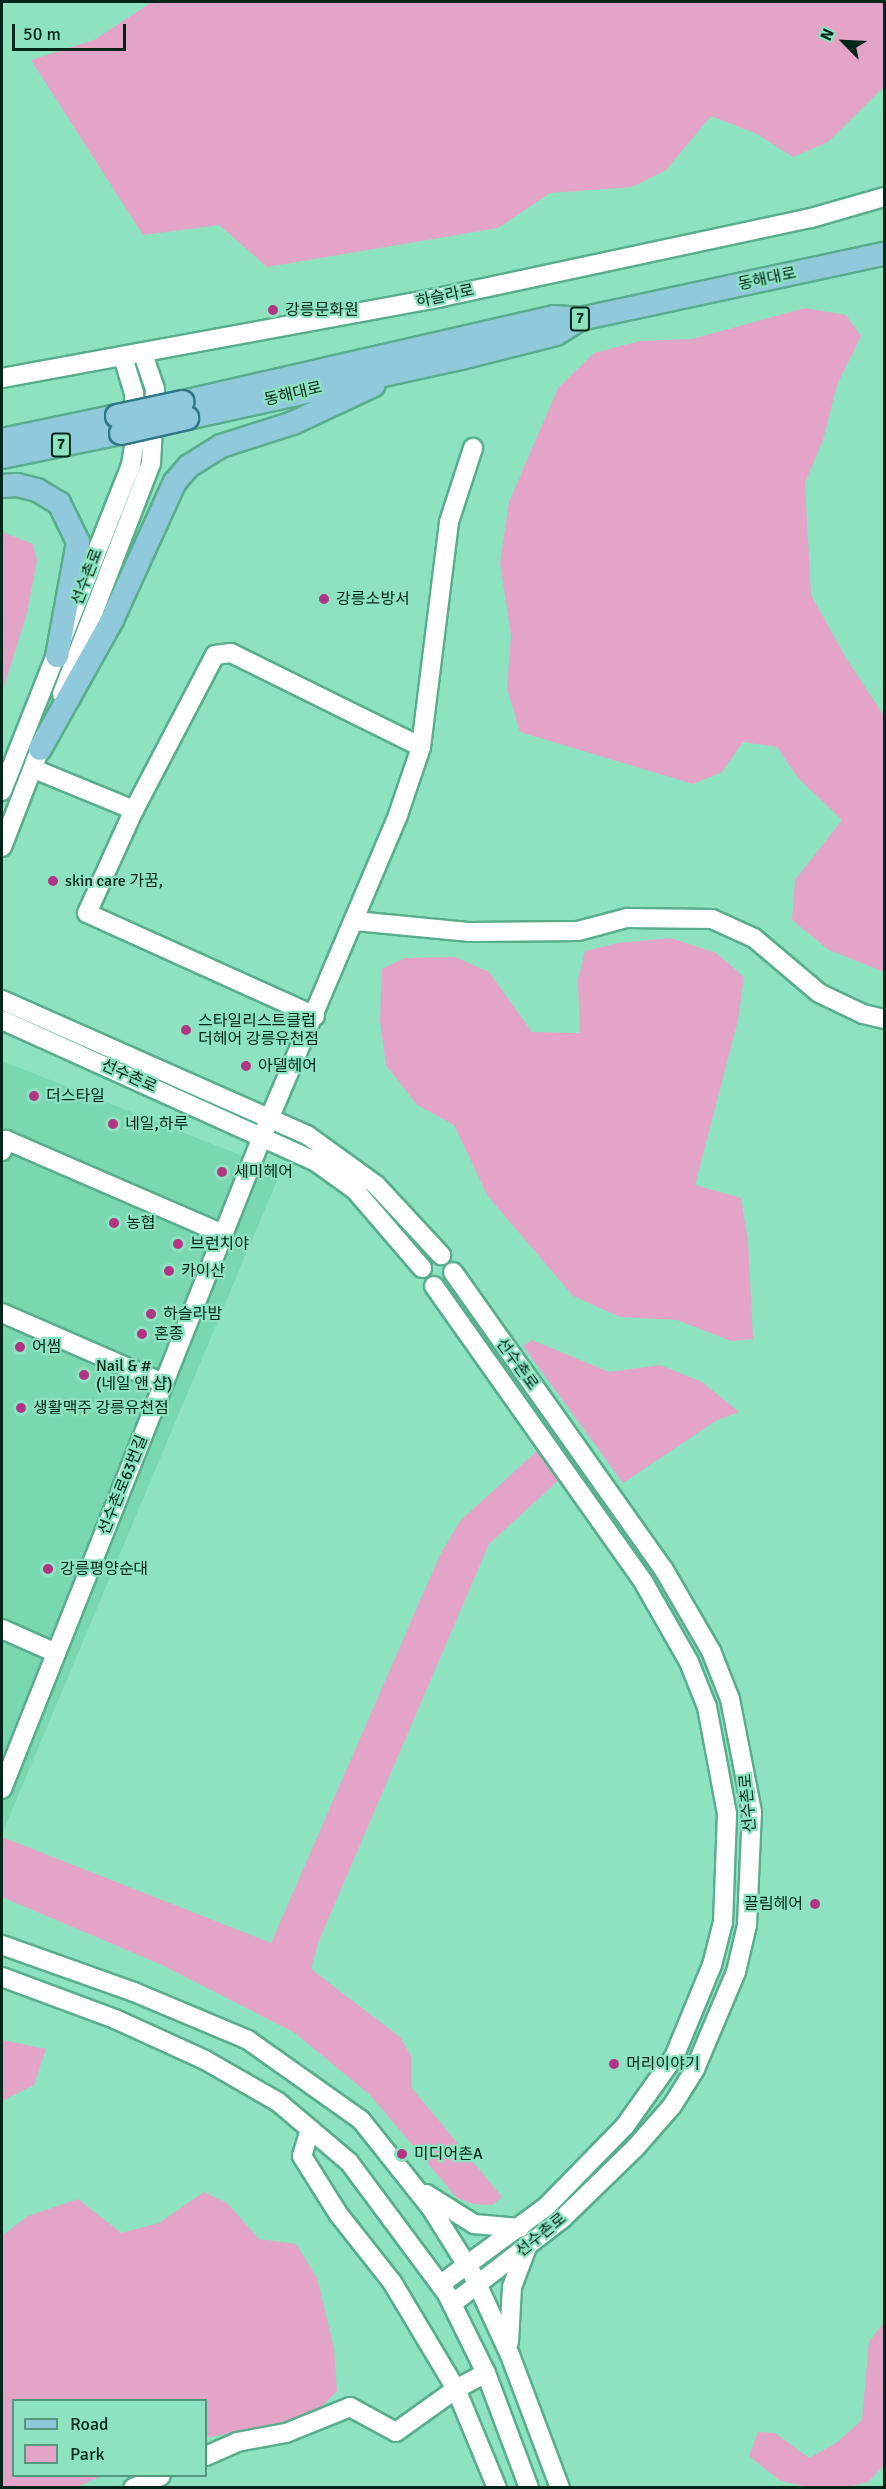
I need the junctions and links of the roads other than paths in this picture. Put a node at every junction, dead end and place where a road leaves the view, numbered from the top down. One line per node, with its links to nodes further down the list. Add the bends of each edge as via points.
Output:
1 (885, 197): 4 (street, 하슬라로, via 811,218 442,297)
2 (885, 254): 3 (main road, 동해대로 / 7)
3 (580, 319): 6 (main road, 동해대로 / 7, via 555,334); 8 (main road, 동해대로 / 7, via 554,316)
4 (143, 354): 5 (street, 하슬라로); 16 (street, 선수촌로, via 155,389 151,463)
5 (123, 358): 7 (street, 하슬라로); 14 (street, 선수촌로, via 134,393 136,433 131,465)
6 (414, 366): 8 (main road, 동해대로 / 7); 16 (main road, via 293,423 221,446 189,466 175,482 112,620)
7 (2, 378)
8 (185, 410): 9 (main road, 동해대로 / 7, bridge)
9 (119, 425): 10 (main road, 동해대로 / 7); 12 (main road, 동해대로 / 7)
10 (2, 440)
11 (473, 448): 15 (street, via 449,522)
12 (2, 457)
13 (2, 486): 14 (main road, via 37,490 59,503 78,542)
14 (57, 656): 17 (street, 선수촌로)
15 (421, 747): 18 (street, via 231,653 215,655); 20 (street)
16 (37, 759): 18 (street); 19 (street, 선수촌로)
17 (2, 791)
18 (134, 810): 22 (street, via 87,913)
19 (2, 847)
20 (354, 921): 22 (street); 23 (street, via 482,932 578,931 627,918 712,919 754,938 819,993 863,1014)
21 (2, 1000): 25 (street, 선수촌로)
22 (315, 1016): 25 (street)
23 (885, 1019)
24 (2, 1020): 26 (street, 선수촌로)
25 (270, 1117): 26 (street, 선수촌로63번길); 29 (street, 선수촌로, via 307,1135 376,1185)
26 (262, 1136): 28 (street, 선수촌로63번길); 30 (street, 선수촌로, via 316,1162 355,1190)
27 (4, 1145): 28 (street)
28 (223, 1234): 34 (street, 선수촌로63번길)
29 (441, 1255): 30 (street, via 429,1257); 31 (street, via 450,1261)
30 (422, 1268): 32 (street, via 424,1278)
31 (453, 1272): 32 (street, via 446,1283); 39 (street, 선수촌로, via 664,1569 711,1651 730,1699 743,1752 752,1812)
32 (434, 1286): 38 (street, 선수촌로, via 644,1583 689,1662 707,1707 719,1757 727,1814)
33 (2, 1313): 34 (street)
34 (164, 1383): 36 (street, 선수촌로63번길)
35 (2, 1629): 36 (street)
36 (56, 1653): 37 (street, 선수촌로63번길)
37 (2, 1789)
38 (727, 1872): 39 (street); 43 (street, 선수촌로, via 723,1922 693,2016 657,2083)
39 (751, 1873): 44 (street, 선수촌로, via 742,1944 716,2026 672,2106)
40 (2, 1946): 45 (street, via 134,1992 248,2040 361,2120)
41 (2, 1977): 42 (street, via 115,2019 205,2060 278,2102)
42 (310, 2129): 49 (street, via 350,2162); 54 (street, via 302,2156 339,2216 392,2282)
43 (619, 2132): 44 (street); 46 (street, 선수촌로, via 547,2206)
44 (636, 2147): 47 (street, 선수촌로, via 562,2219)
45 (413, 2186): 46 (street, via 474,2224); 48 (street)
46 (520, 2228): 48 (street, 선수촌로)
47 (528, 2245): 50 (street, 선수촌로); 52 (street, via 512,2287 507,2321)
48 (468, 2266): 49 (street, 선수촌로); 50 (street)
49 (441, 2284): 51 (street)
50 (478, 2284): 51 (street, 선수촌로); 52 (street)
51 (452, 2304): 53 (street)
52 (510, 2355): 60 (street)
53 (486, 2373): 54 (street); 59 (street)
54 (456, 2389): 55 (street, via 396,2432 350,2407 286,2433 237,2442); 58 (street)
55 (207, 2456)
56 (157, 2477): 57 (street)
57 (133, 2487)
58 (497, 2487)
59 (529, 2487)
60 (560, 2487)

